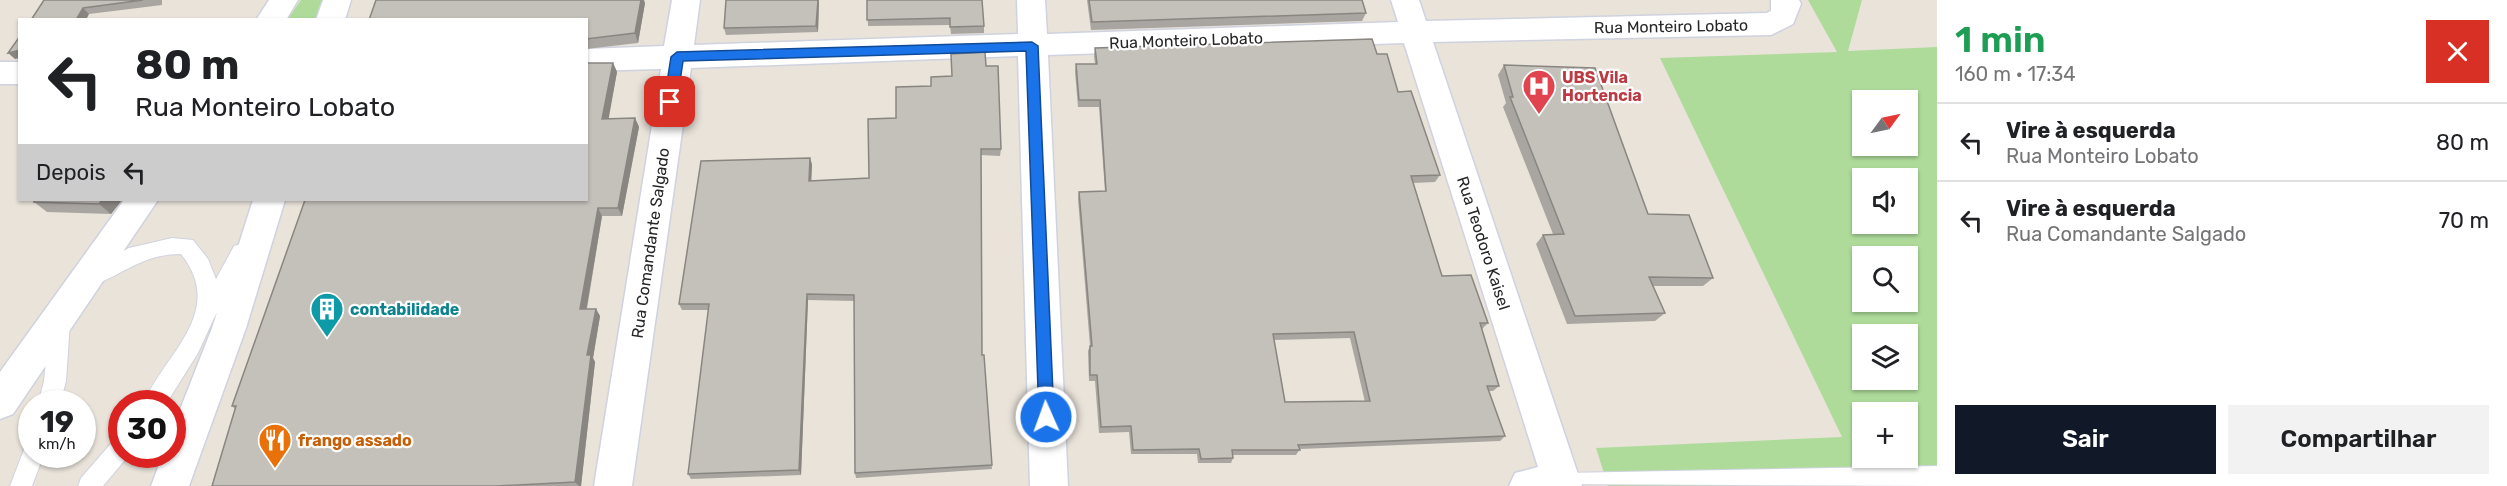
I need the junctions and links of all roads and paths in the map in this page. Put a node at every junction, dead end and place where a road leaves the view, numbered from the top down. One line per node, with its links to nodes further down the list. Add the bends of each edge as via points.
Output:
1 (284, 0): 7 (street)
2 (337, 0): 8 (street)
3 (686, 0): 11 (street, Rua Comandante Salgado)
4 (1030, 0): 10 (street)
5 (1405, 0): 9 (street, Rua Teodoro Kaisel)
6 (1784, 9): 9 (street, Rua Monteiro Lobato, via 1771,24)
7 (271, 18)
8 (331, 18)
9 (1414, 32): 10 (street, Rua Monteiro Lobato); 32 (street, Rua Teodoro Kaisel)
10 (1032, 46): 11 (street, Rua Monteiro Lobato); 31 (street)
11 (677, 57): 12 (street, Rua Monteiro Lobato); 30 (street, Rua Comandante Salgado)
12 (588, 60)
13 (0, 73): 14 (street)
14 (18, 73)
15 (141, 201): 18 (street)
16 (268, 201): 20 (lane)
17 (269, 201): 29 (street, via 229,328)
18 (85, 280): 19 (street); 20 (lane, via 134,252 162,245 186,246 199,258 207,274 209,294)
19 (61, 314): 21 (lane); 23 (street)
20 (204, 321): 22 (lane, via 201,332)
21 (53, 390)
22 (162, 390)
23 (0, 402)
24 (108, 464): 28 (lane)
25 (28, 468): 27 (lane)
26 (1937, 477): 32 (lane)
27 (21, 486)
28 (90, 486)
29 (170, 486)
30 (613, 486)
31 (1049, 486)
32 (1551, 486)

